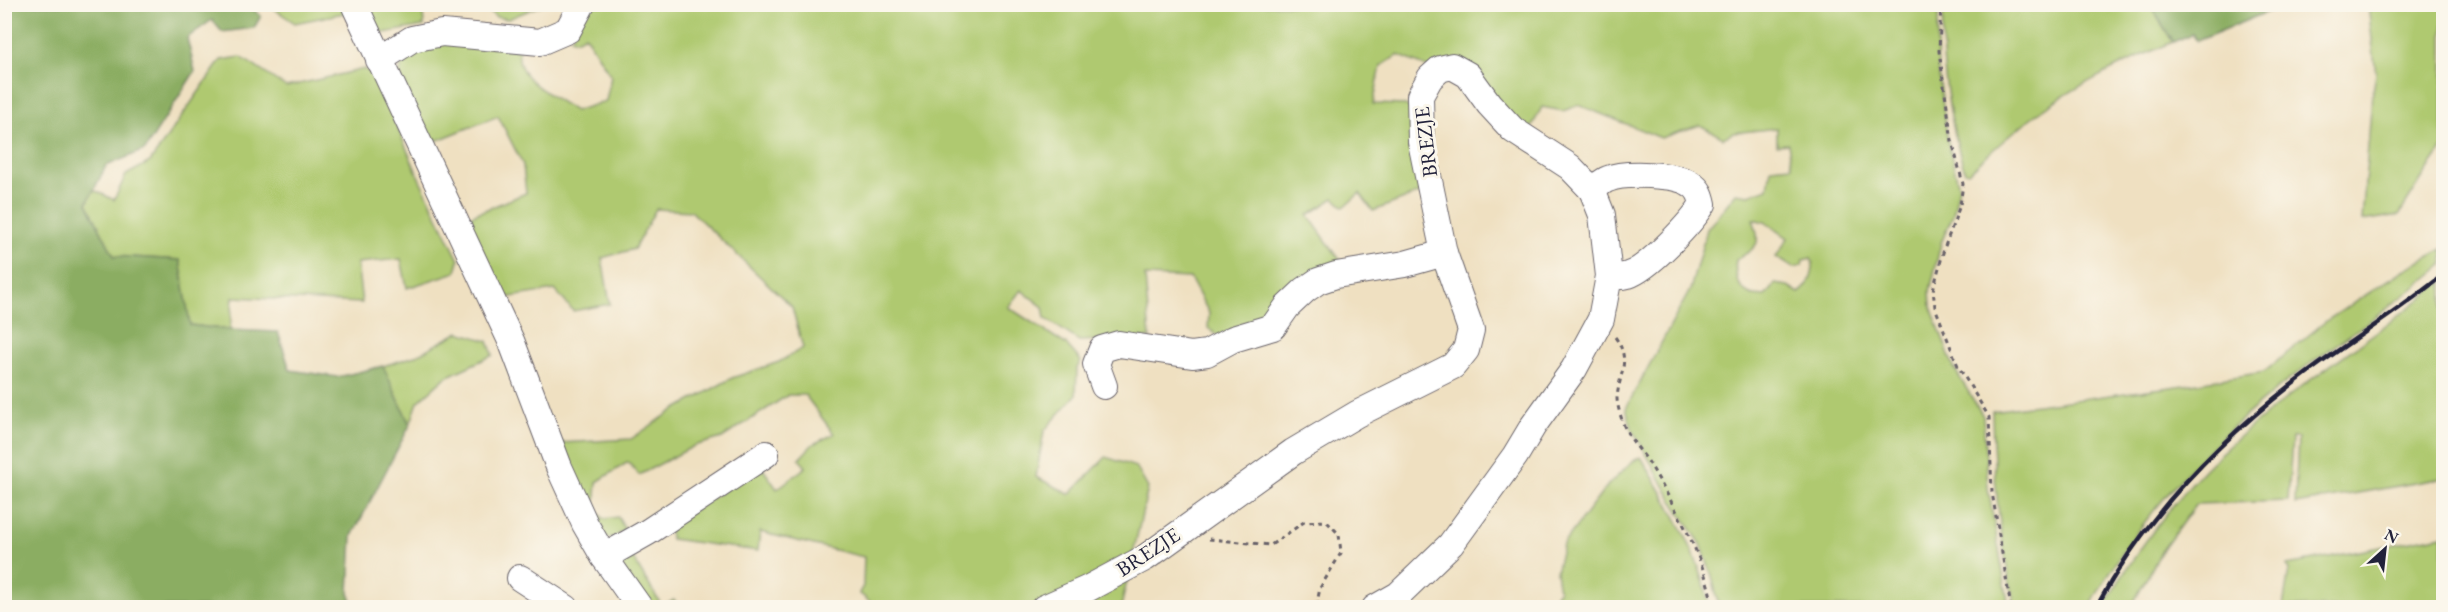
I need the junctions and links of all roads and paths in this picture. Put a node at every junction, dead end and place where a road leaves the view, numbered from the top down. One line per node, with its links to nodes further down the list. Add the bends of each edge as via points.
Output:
1 (354, 4): 4 (street)
2 (582, 4): 4 (street, via 568,30 540,42 442,33 412,39)
3 (1941, 4): 20 (path, via 1939,51 1952,141 1963,184 1933,290 1935,307 1958,366 1989,417 1992,492)
4 (379, 60): 12 (street, via 512,343 559,467)
5 (1592, 190): 6 (street, BREZJE, via 1570,167 1513,130 1468,75 1452,66 1440,69 1420,96 1421,142); 7 (street, BREZJE, via 1602,214); 7 (street, via 1609,178 1651,174 1680,179 1700,191 1702,204 1695,217 1648,263 1628,275)
6 (1444, 253): 9 (street, via 1318,281 1287,307 1272,327 1233,339 1207,353 1192,355 1119,344 1102,349 1096,364); 11 (street, BREZJE, via 1471,330 1466,350 1453,366 1357,414 1293,452)
7 (1609, 276): 8 (street, BREZJE)
8 (1601, 319): 18 (street, BREZJE, via 1574,369 1451,544 1398,595); 19 (path, via 1621,345 1625,363 1617,399 1622,422 1695,549)
9 (1104, 386)
10 (766, 454): 12 (street)
11 (1178, 533): 16 (street, BREZJE, via 1145,558); 17 (path, via 1230,543 1271,545 1304,522 1326,521 1339,534 1341,553 1320,588)
12 (604, 557): 15 (street)
13 (520, 578): 14 (street)
14 (566, 608)
15 (640, 608)
16 (1044, 608)
17 (1316, 608)
18 (1375, 608)
19 (1713, 608)
20 (2011, 608)

